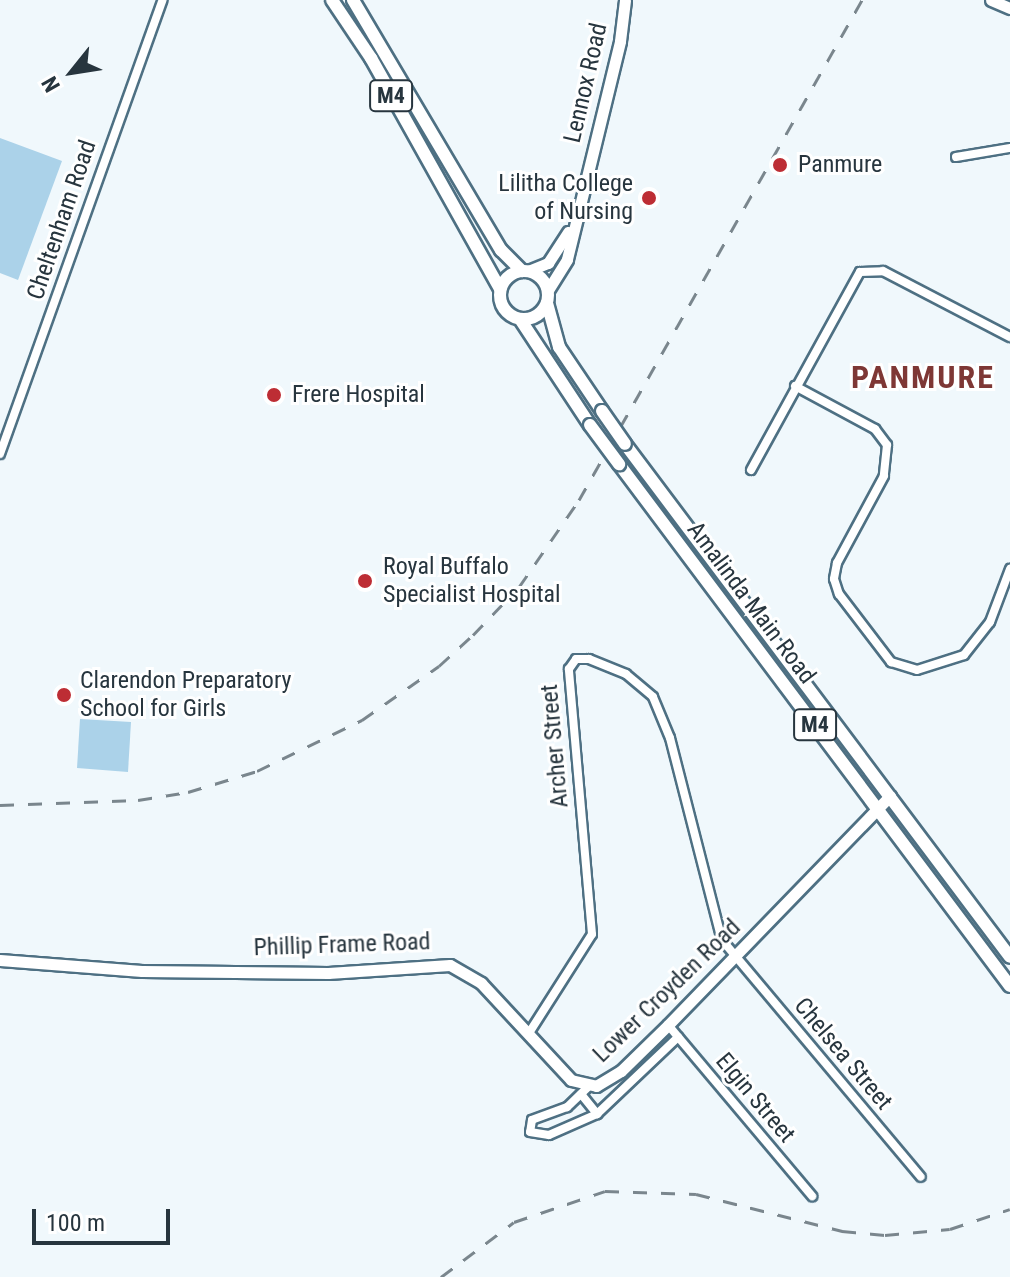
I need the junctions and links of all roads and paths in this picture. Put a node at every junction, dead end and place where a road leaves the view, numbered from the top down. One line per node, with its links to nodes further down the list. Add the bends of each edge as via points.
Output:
1 (163, 0): 16 (street, Cheltenham Road)
2 (332, 0): 11 (main road, Amalinda Main Road / M4, via 371,58)
3 (353, 0): 10 (main road, M4, via 501,250)
4 (625, 0): 9 (street, Lennox Road, via 620,41)
5 (991, 0): 6 (street)
6 (1010, 8)
7 (1010, 148): 8 (street)
8 (956, 157)
9 (574, 221): 10 (street, Lennox Road, via 548,263); 12 (street, Lennox Road, via 563,270)
10 (525, 271): 11 (main road, via 508,276); 12 (main road, M4, via 541,278)
11 (500, 289): 13 (main road, Amalinda Main Road / M4, via 506,312)
12 (548, 297): 13 (main road, via 534,318); 19 (main road, Amalinda Main Road / M4, bridge, via 559,347 602,411)
13 (520, 319): 20 (main road, Amalinda Main Road / M4, bridge, via 590,425)
14 (1010, 337): 15 (street, via 883,271 867,270 851,281)
15 (795, 386): 17 (street); 18 (street, via 875,429 887,445 884,476 837,563 834,579 839,594 891,662 917,670 964,655 990,622)
16 (0, 454)
17 (751, 470)
18 (1010, 569)
19 (890, 796): 20 (street, Lower Croyden Road); 22 (main road, Amalinda Main Road / M4)
20 (877, 808): 21 (street, Lower Croyden Road); 24 (main road, Amalinda Main Road / M4)
21 (735, 957): 25 (street, Lower Croyden Road); 26 (street, Archer Street, via 718,933 670,738 653,697 626,674 598,661 576,659 569,682 592,934); 30 (street, Chelsea Street)
22 (1010, 957)
23 (0, 960): 26 (street, Phillip Frame Road, via 142,971 328,973 441,964 481,983)
24 (1010, 986)
25 (668, 1025): 27 (street, Elgin Street); 28 (street, Lower Croyden Road, via 613,1077)
26 (529, 1033): 28 (street, Phillip Frame Road)
27 (678, 1037): 29 (street, Lower Croyden Road); 31 (street, Elgin Street)
28 (585, 1090): 29 (street); 29 (street, Lower Croyden Road, via 556,1113 532,1120 530,1132 549,1135)
29 (597, 1114)
30 (921, 1177)
31 (812, 1196)

